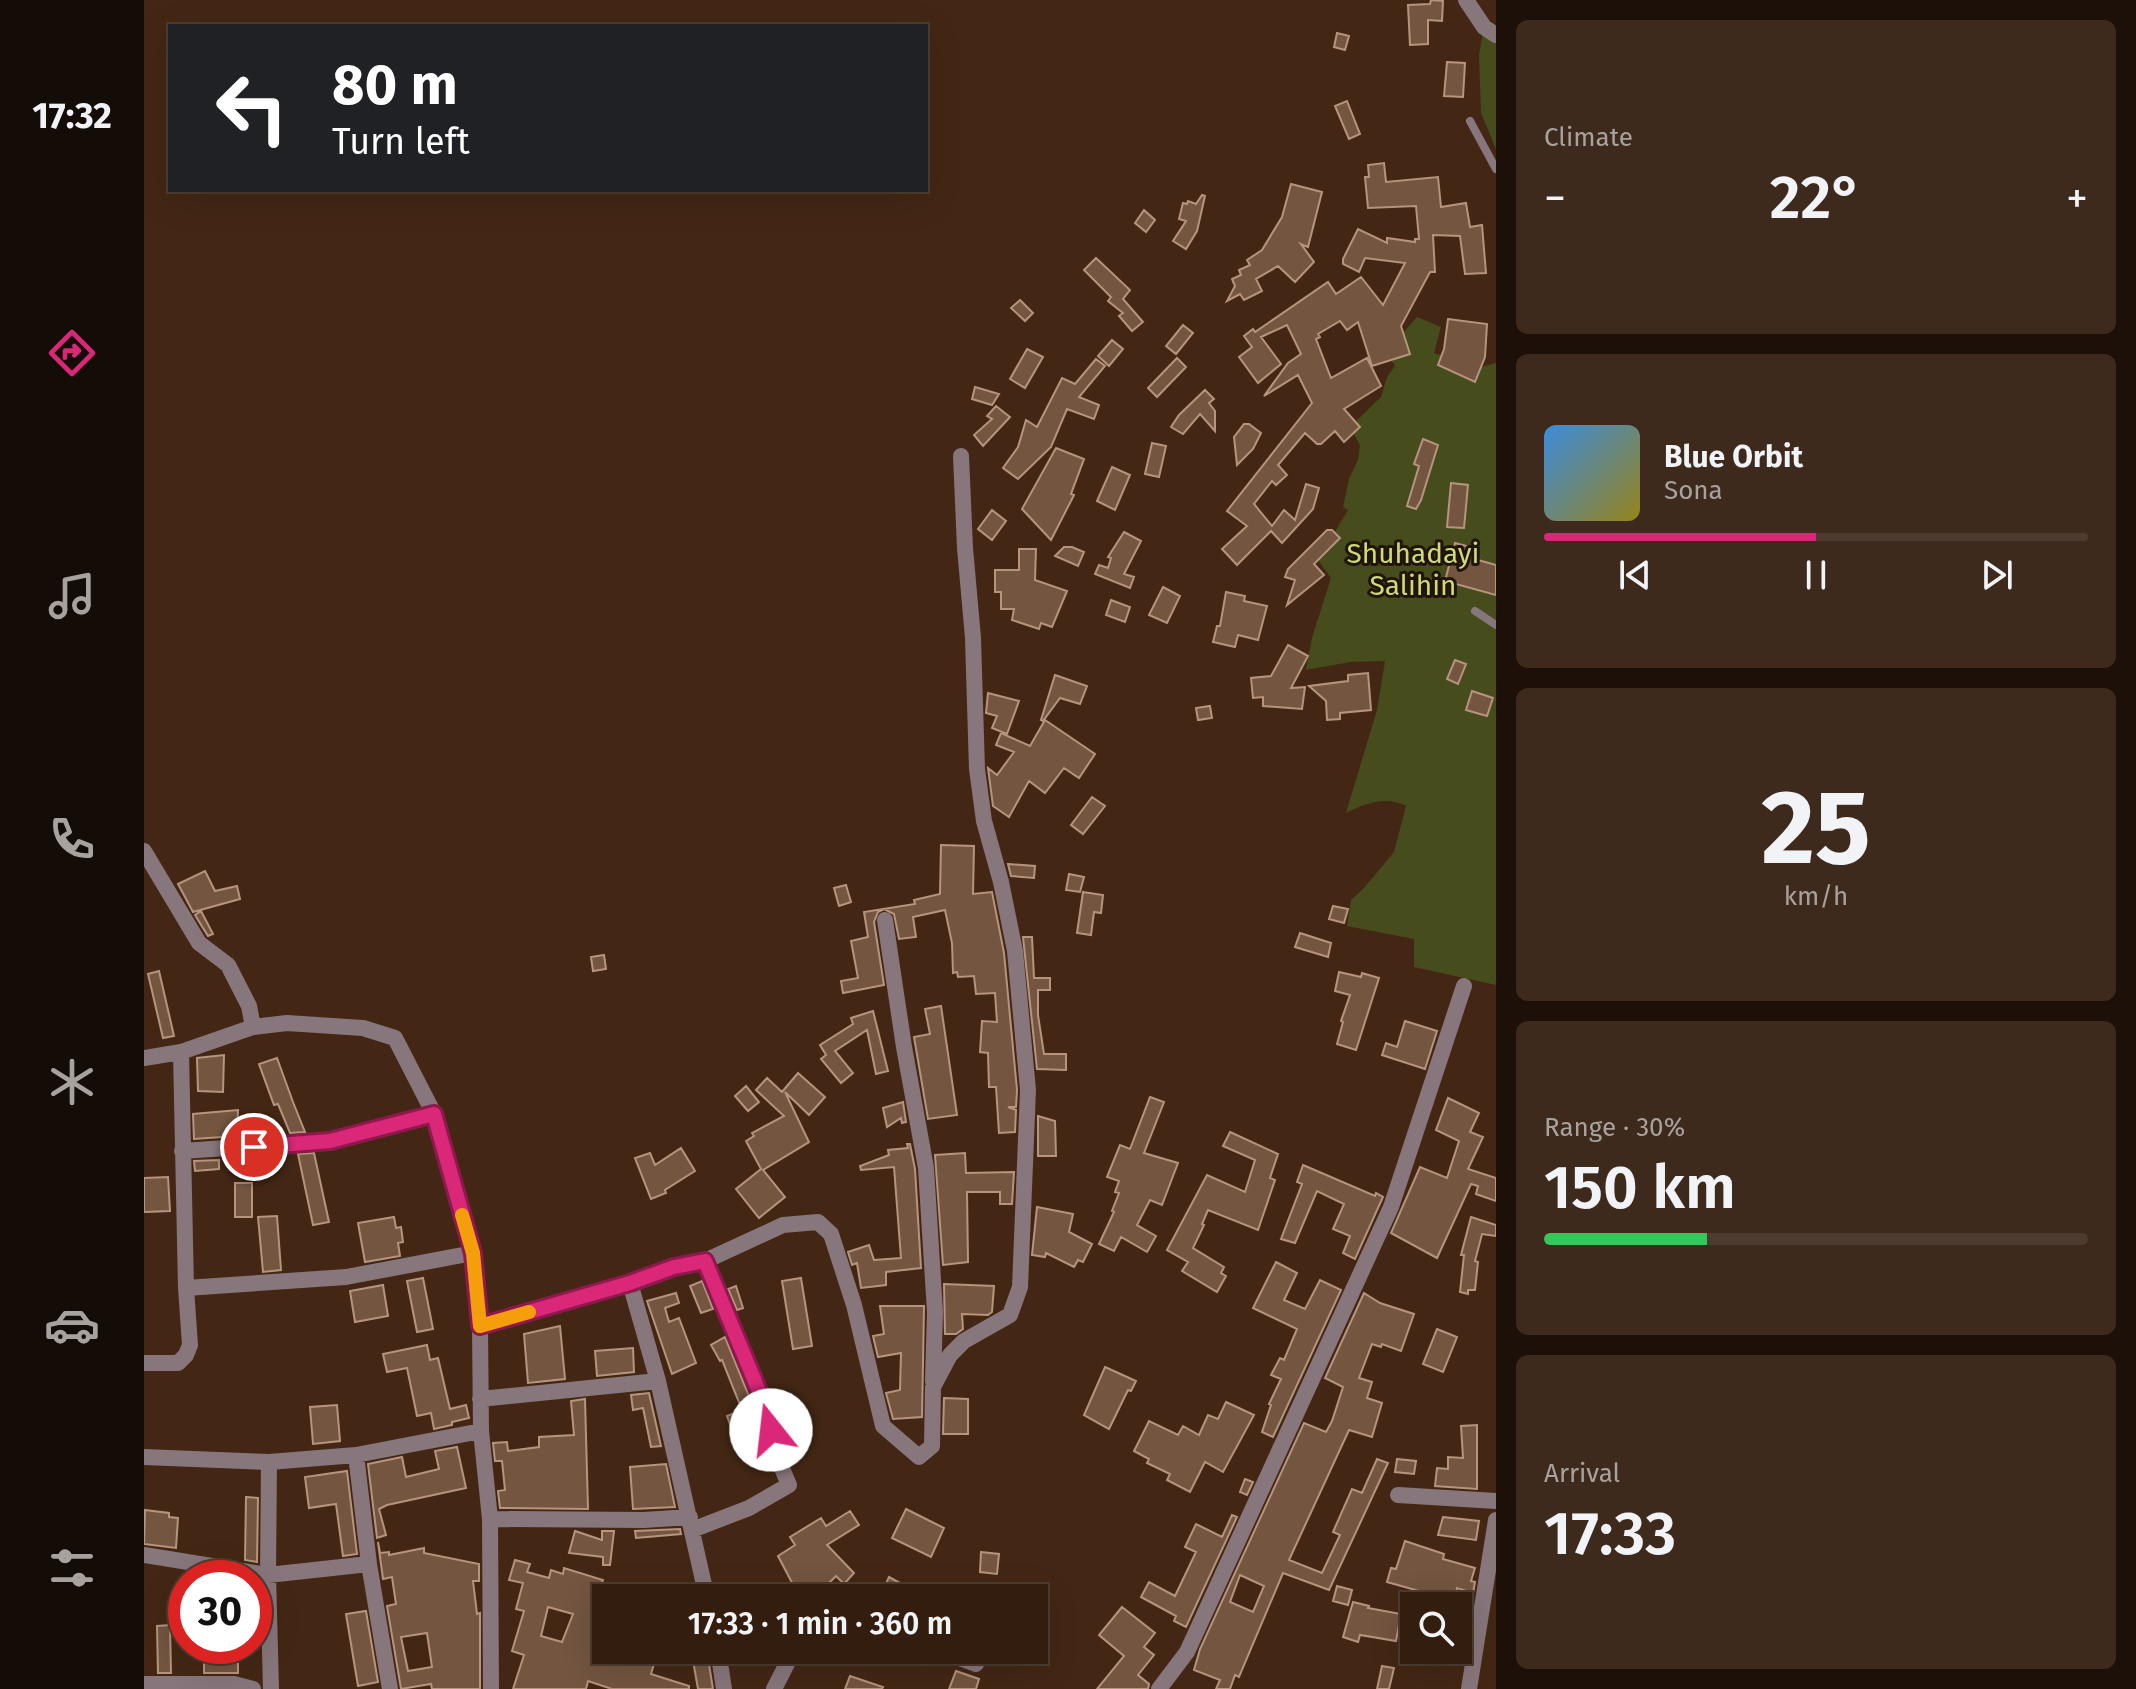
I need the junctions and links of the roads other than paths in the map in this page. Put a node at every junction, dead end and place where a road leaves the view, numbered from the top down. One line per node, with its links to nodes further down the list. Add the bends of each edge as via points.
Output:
1 (1466, 0): 2 (street)
2 (1496, 35)
3 (1470, 121): 4 (lane)
4 (1496, 169)
5 (961, 456): 23 (street, via 977,769 1015,951 1028,1090 1020,1287 1010,1315 964,1341)
6 (1475, 611): 7 (lane)
7 (1496, 625)
8 (144, 851): 11 (street, via 199,943 228,965 249,1006)
9 (885, 920): 23 (street, via 926,1168 935,1312)
10 (1464, 986): 51 (street, via 1391,1207 1187,1652)
11 (253, 1027): 12 (street); 14 (street, via 287,1023 363,1028 395,1038)
12 (181, 1052): 13 (street); 15 (street)
13 (144, 1058)
14 (434, 1114): 15 (street, via 330,1141); 16 (street)
15 (182, 1151): 19 (street)
16 (473, 1253): 19 (street, via 346,1277); 20 (street)
17 (705, 1261): 18 (street); 23 (street, via 783,1225 818,1222 831,1234 854,1305 883,1426 919,1457 932,1446); 33 (street, via 768,1413 773,1447 789,1485 749,1508)
18 (630, 1283): 20 (street); 22 (street)
19 (186, 1288): 21 (street, via 186,1355 178,1363)
20 (480, 1326): 24 (street)
21 (144, 1363)
22 (658, 1381): 24 (street); 33 (street)
23 (933, 1387)
24 (480, 1399): 25 (street)
25 (481, 1431): 26 (street); 31 (street)
26 (356, 1455): 28 (street); 37 (street)
27 (144, 1457): 28 (street)
28 (269, 1462): 36 (street)
29 (1398, 1495): 30 (street)
30 (1496, 1501)
31 (490, 1519): 33 (street); 48 (street)
32 (1496, 1520): 52 (street)
33 (691, 1524): 39 (street)
34 (144, 1555): 35 (street)
35 (175, 1560)
36 (268, 1560)
37 (369, 1564): 38 (street); 47 (street)
38 (272, 1575)
39 (704, 1584)
40 (270, 1664): 46 (street)
41 (720, 1664): 49 (street)
42 (787, 1664): 50 (street)
43 (144, 1684): 44 (street)
44 (198, 1686): 45 (street)
45 (253, 1689)
46 (271, 1689)
47 (390, 1689)
48 (491, 1689)
49 (724, 1689)
50 (774, 1689)
51 (1159, 1689)
52 (1469, 1689)

